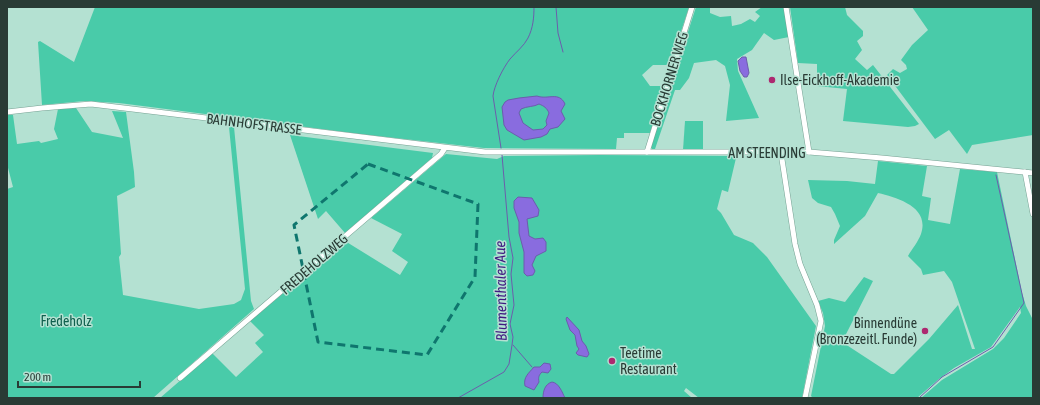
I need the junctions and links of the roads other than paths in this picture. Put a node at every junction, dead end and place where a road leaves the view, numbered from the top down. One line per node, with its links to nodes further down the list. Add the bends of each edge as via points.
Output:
1 (692, 7): 6 (street, BOCKHORNER WEG)
2 (786, 7): 7 (street)
3 (7, 112): 4 (street, BAHNHOFSTRASSE, via 91,104)
4 (445, 148): 5 (street, BAHNHOFSTRASSE); 12 (street, FREDEHOLZWEG)
5 (500, 152): 6 (street, AM STEENDING)
6 (647, 152): 8 (street, AM STEENDING)
7 (809, 152): 8 (street, AM STEENDING); 9 (street, AM STEENDING)
8 (780, 153): 13 (street, via 800,264 821,321)
9 (1025, 172): 10 (street, AM STEENDING); 11 (street)
10 (1033, 173)
11 (1033, 214)
12 (180, 378)
13 (805, 398)

